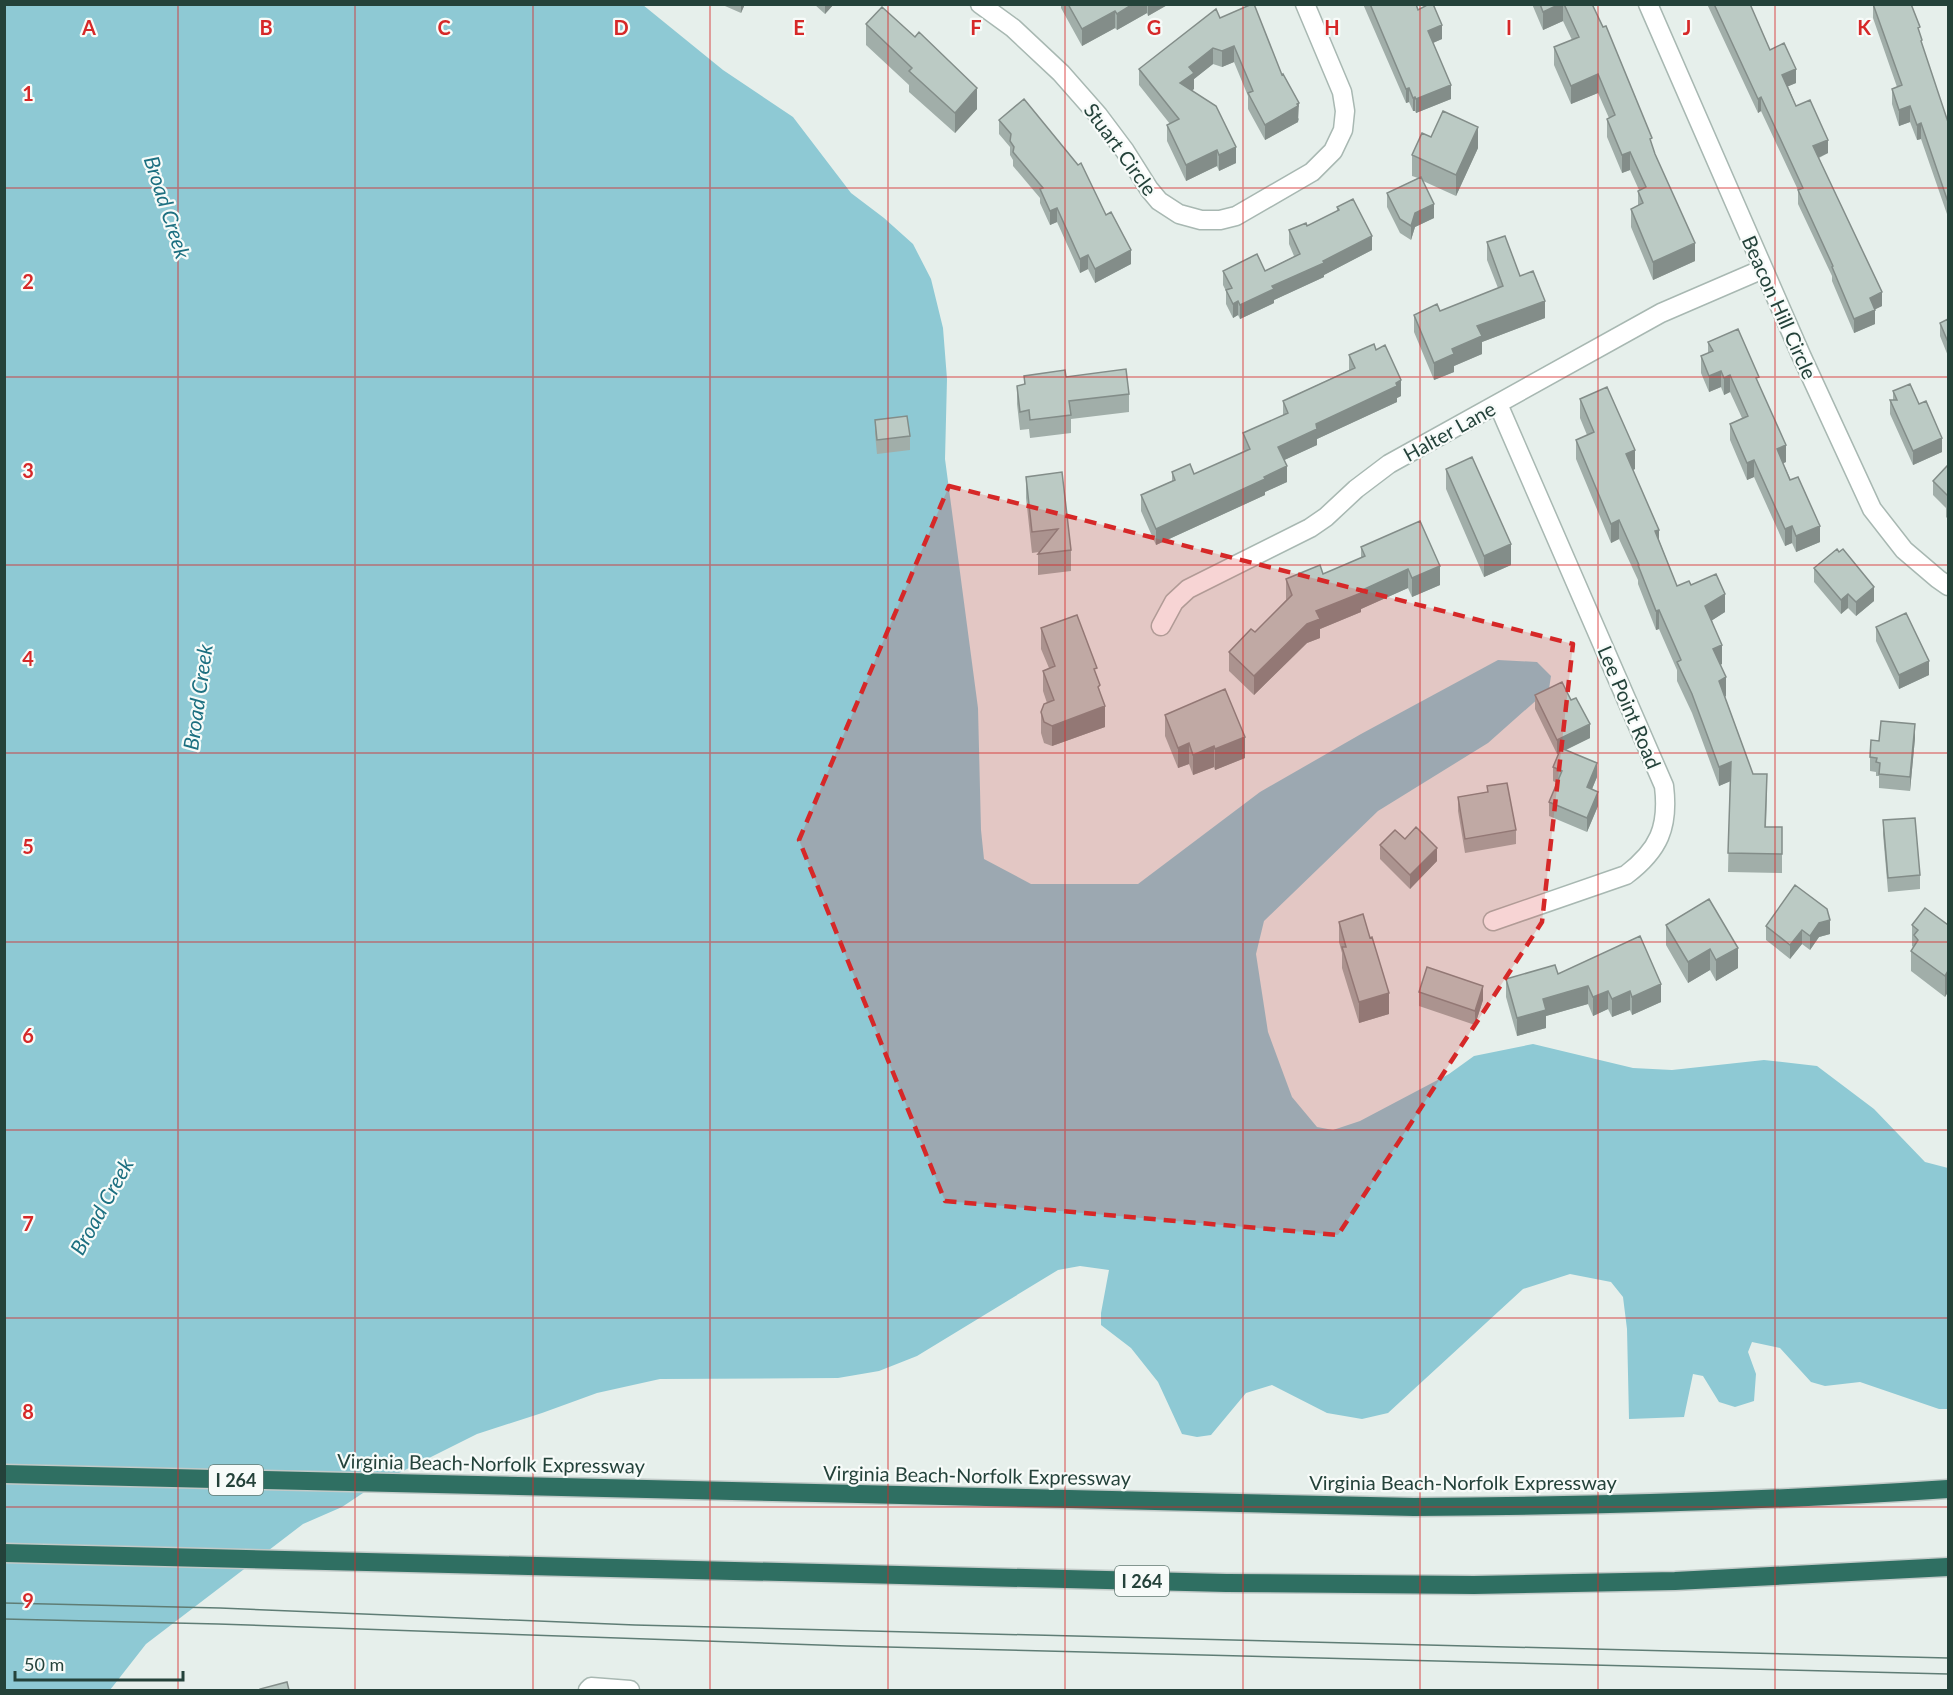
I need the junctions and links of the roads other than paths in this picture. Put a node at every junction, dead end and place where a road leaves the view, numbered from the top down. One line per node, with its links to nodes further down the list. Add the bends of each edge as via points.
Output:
1 (1305, 4): 3 (street, Stuart Circle, via 1342,92 1342,130 1333,151 1311,172 1236,216 1221,220 1179,214 1159,201 1098,115 1061,73)
2 (1648, 4): 4 (street, Beacon Hill Circle)
3 (984, 6)
4 (1763, 269): 5 (street, Halter Lane, via 1661,314); 6 (street, Beacon Hill Circle, via 1872,509 1904,550)
5 (1498, 404): 7 (street, Halter Lane, via 1389,464 1310,528 1188,589 1174,602); 8 (street, Lee Point Road, via 1664,786 1667,807 1664,827 1655,846 1626,875)
6 (1948, 586)
7 (1161, 626)
8 (1493, 921)
9 (4, 1474): 10 (highway, Virginia Beach-Norfolk Expressway / I 264, via 1414,1507 1587,1506)
10 (1948, 1489)
11 (4, 1553): 12 (highway, I 264, via 1474,1585 1675,1581)
12 (1948, 1567)
13 (588, 1690): 14 (street)
14 (630, 1690)

